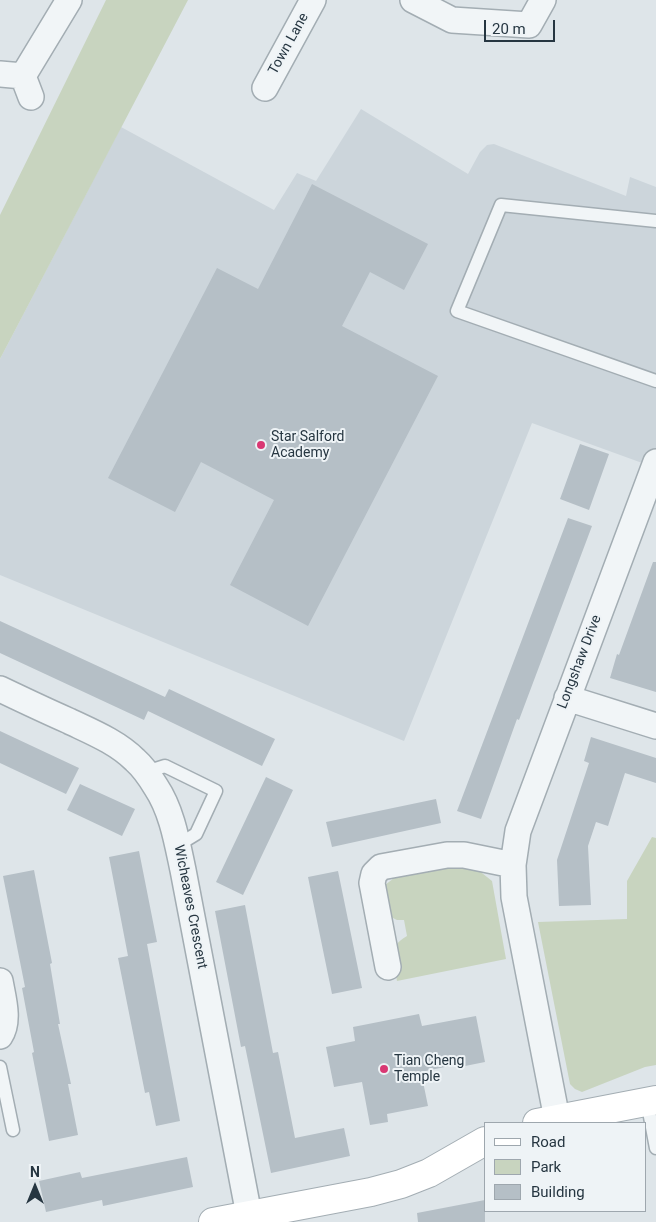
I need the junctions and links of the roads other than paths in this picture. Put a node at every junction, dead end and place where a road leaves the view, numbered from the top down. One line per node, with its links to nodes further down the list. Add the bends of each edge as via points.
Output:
1 (69, 0): 5 (street)
2 (313, 0): 6 (street, Town Lane)
3 (412, 0): 4 (street, via 452,20 529,25)
4 (543, 0)
5 (18, 82)
6 (265, 88)
7 (656, 222): 8 (lane, via 502,205 457,311)
8 (656, 381)
9 (656, 462): 11 (street, Longshaw Drive)
10 (0, 689): 13 (street, Wicheaves Crescent, via 120,747)
11 (567, 698): 12 (street); 15 (street, Longshaw Drive, via 518,831)
12 (656, 726)
13 (146, 772): 14 (street, Wicheaves Crescent, via 166,807); 14 (lane, via 166,766 216,791 196,834)
14 (178, 845): 25 (street, Wicheaves Crescent)
15 (513, 865): 16 (street, via 447,855 381,867 374,874 372,883 389,931); 21 (street, Longshaw Drive, via 514,897)
16 (388, 967)
17 (0, 981): 18 (street, via 5,1019)
18 (0, 1036)
19 (0, 1067): 22 (lane)
20 (652, 1100): 21 (street); 24 (lane)
21 (547, 1121)
22 (13, 1130)
23 (483, 1142): 25 (street, via 429,1173 401,1184)
24 (656, 1148)
25 (249, 1215): 26 (street)
26 (214, 1222)

